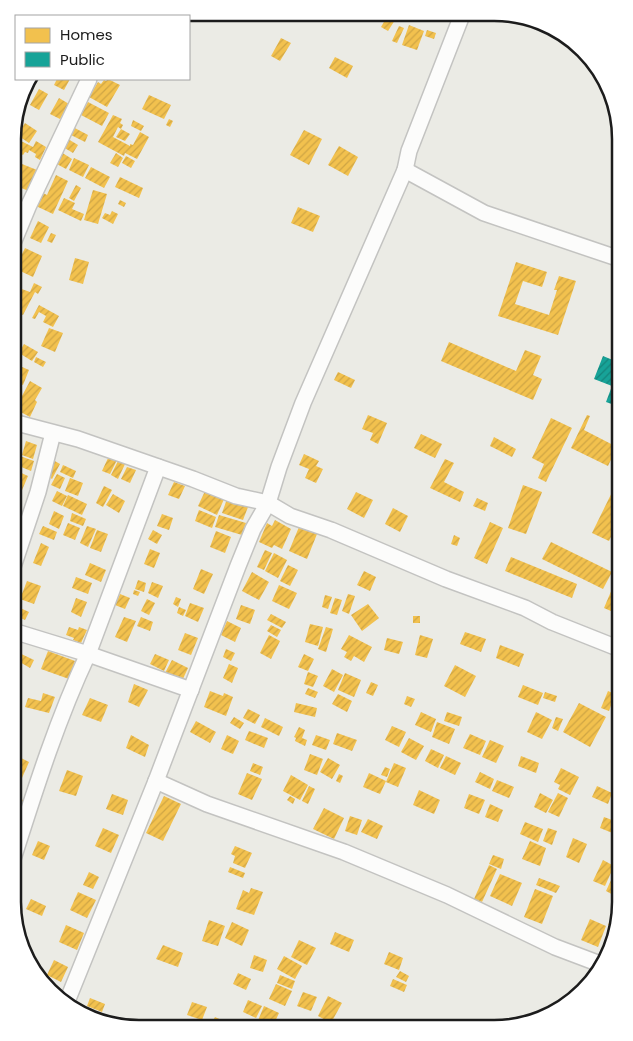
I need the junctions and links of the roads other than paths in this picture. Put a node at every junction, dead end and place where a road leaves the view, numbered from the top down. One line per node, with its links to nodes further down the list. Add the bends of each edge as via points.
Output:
1 (459, 21): 3 (street, via 409,151)
2 (89, 80): 4 (street)
3 (405, 170): 5 (street, via 484,213); 9 (street, via 303,403)
4 (21, 224)
5 (612, 256)
6 (21, 424): 7 (street)
7 (53, 433): 8 (street); 10 (street)
8 (158, 467): 9 (street, via 236,496); 13 (street)
9 (268, 503): 12 (street, via 290,516 525,608); 14 (street, via 253,529)
10 (21, 543)
11 (21, 633): 13 (street)
12 (611, 646)
13 (88, 654): 14 (street); 16 (street, via 74,682)
14 (190, 690): 15 (street)
15 (156, 780): 17 (street, via 207,804 344,852); 18 (street)
16 (21, 832)
17 (595, 962)
18 (69, 997)

